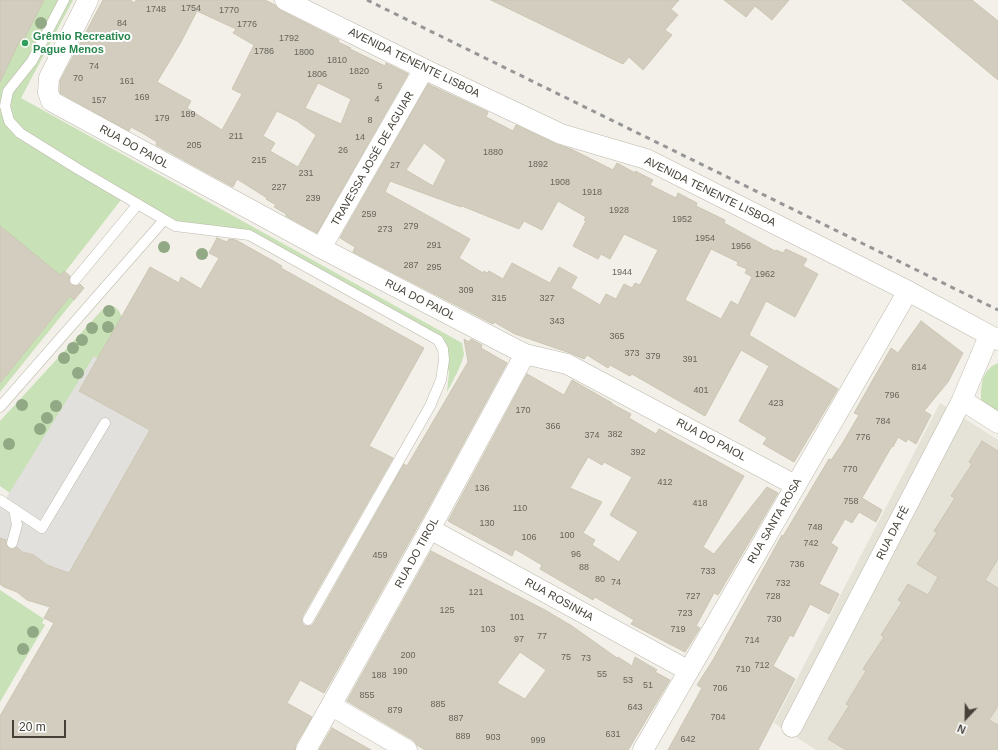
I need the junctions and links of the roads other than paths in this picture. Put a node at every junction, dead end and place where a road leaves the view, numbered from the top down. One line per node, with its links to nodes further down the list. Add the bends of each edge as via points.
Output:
1 (64, 0): 5 (lane, via 32,61 8,91 5,106 9,121 20,133)
2 (88, 0): 7 (street, RUA DO PAIOL, via 48,78 51,101)
3 (285, 0): 4 (street, AVENIDA TENENTE LISBOA)
4 (424, 69): 7 (street, TRAVESSA JOSÉ DE AGUIAR); 9 (street, AVENIDA TENENTE LISBOA, via 561,134 656,164)
5 (138, 204): 6 (lane); 8 (lane)
6 (164, 220): 13 (lane); 21 (lane, via 174,226 249,235 438,340 443,349 441,380 430,406)
7 (321, 248): 11 (street, RUA DO PAIOL)
8 (75, 280)
9 (908, 291): 10 (street, AVENIDA TENENTE LISBOA); 16 (street, RUA SANTA ROSA)
10 (994, 338): 12 (street, RUA DA FÉ)
11 (525, 354): 16 (street, RUA DO PAIOL, via 567,364); 19 (street, RUA DO TIROL)
12 (962, 400): 15 (street); 24 (street, RUA DA FÉ)
13 (0, 407)
14 (105, 423): 18 (lane, via 42,528)
15 (998, 423)
16 (795, 485): 22 (street, RUA SANTA ROSA)
17 (0, 500): 18 (lane)
18 (14, 509): 20 (lane, via 17,525)
19 (430, 529): 22 (street, RUA ROSINHA); 23 (street, RUA DO TIROL)
20 (12, 543)
21 (308, 620)
22 (689, 671): 27 (street, RUA SANTA ROSA)
23 (332, 706): 25 (street, RUA DO TIROL); 26 (street)
24 (792, 728)
25 (306, 750)
26 (407, 750)
27 (643, 750)

